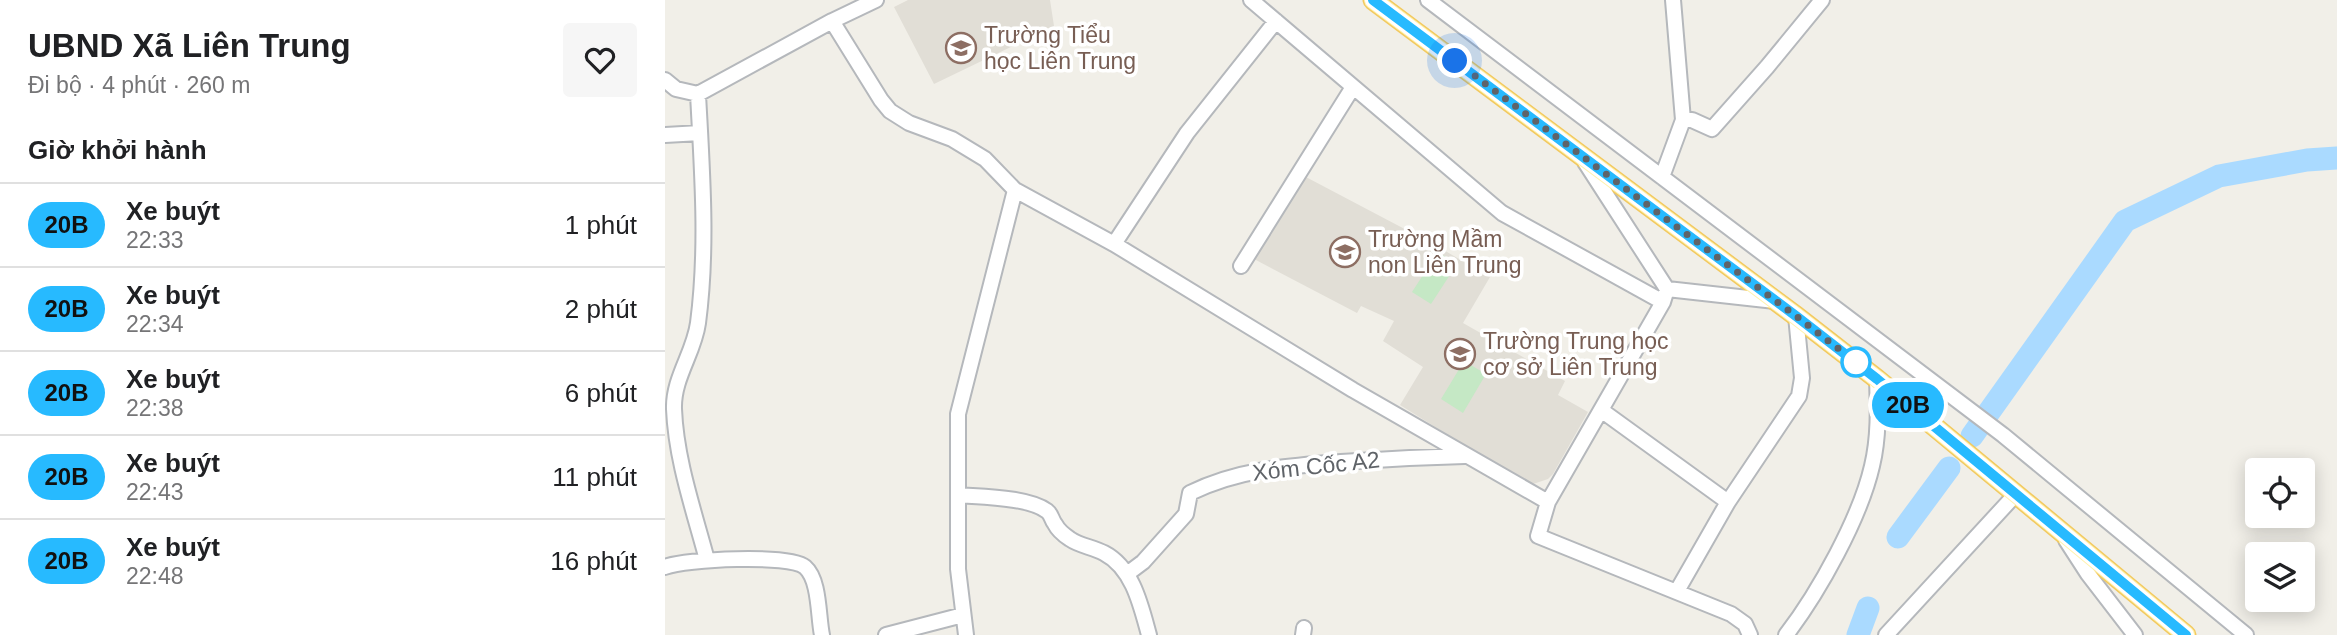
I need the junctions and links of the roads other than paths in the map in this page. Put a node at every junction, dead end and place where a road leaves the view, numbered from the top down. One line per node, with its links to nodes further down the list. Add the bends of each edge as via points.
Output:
1 (876, 0): 7 (street)
2 (1251, 0): 8 (street)
3 (1373, 0): 15 (main road)
4 (1428, 0): 16 (street)
5 (1673, 0): 12 (street)
6 (1822, 0): 12 (street, via 1712,130)
7 (832, 21): 11 (street); 17 (street, via 890,111 978,154)
8 (1276, 21): 10 (street); 18 (street, via 1187,134)
9 (665, 80): 11 (street, via 676,89)
10 (1353, 88): 19 (street); 20 (street, via 1502,212)
11 (698, 94): 13 (street)
12 (1683, 120): 16 (street)
13 (700, 133): 14 (street); 31 (street, via 704,214 698,323 676,387 674,408 678,444)
14 (665, 135)
15 (1579, 152): 20 (street); 21 (main road)
16 (1662, 177): 45 (street, via 2003,435)
17 (1015, 190): 18 (street); 26 (street, via 958,414)
18 (1114, 244): 25 (street)
19 (1241, 266)
20 (1665, 296): 21 (street); 24 (street)
21 (1775, 301): 22 (main road)
22 (1796, 316): 23 (main road); 29 (street, via 1802,378 1799,396)
23 (1877, 379): 27 (main road); 41 (street, via 1878,430 1863,497 1808,607)
24 (1601, 410): 28 (street); 29 (street)
25 (1466, 456): 28 (street); 33 (street, Xóm Cốc A2, via 1293,466 1222,479 1190,494 1186,514)
26 (958, 495): 33 (street, via 1045,509 1063,533 1118,561); 35 (street)
27 (2015, 495): 30 (main road); 42 (street)
28 (1548, 502): 34 (street, via 1538,536)
29 (1728, 502): 34 (street)
30 (2061, 532): 43 (street); 44 (main road)
31 (707, 560): 32 (street); 36 (street, via 766,560 806,568 816,593)
32 (665, 567)
33 (1127, 574): 39 (street)
34 (1677, 592): 40 (street, via 1738,617)
35 (963, 615): 37 (street); 38 (street)
36 (823, 635)
37 (886, 635)
38 (966, 635)
39 (1149, 635)
40 (1750, 635)
41 (1786, 635)
42 (1886, 635)
43 (2135, 635)
44 (2186, 635)
45 (2246, 635)

